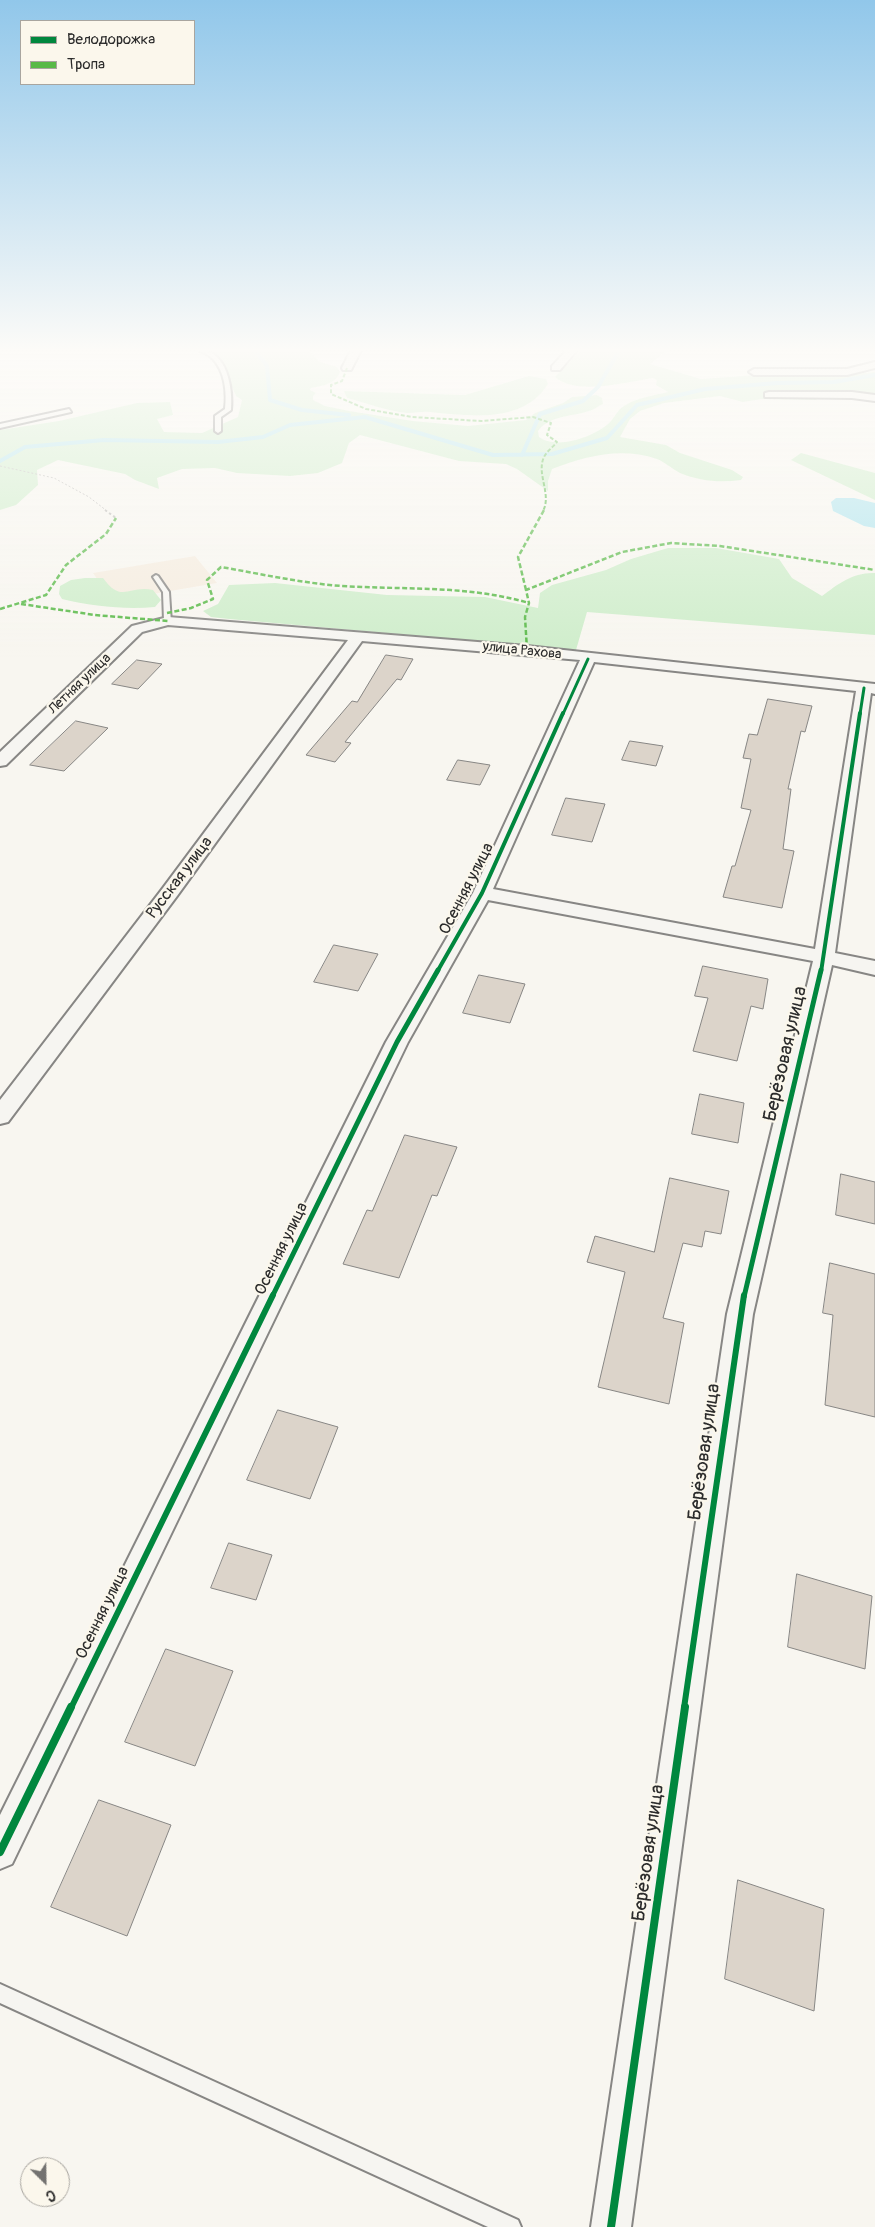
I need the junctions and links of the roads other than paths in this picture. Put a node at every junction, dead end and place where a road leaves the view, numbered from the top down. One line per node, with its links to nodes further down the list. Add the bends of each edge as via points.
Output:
1 (156, 577): 2 (lane, via 166,592)
2 (168, 621): 3 (street, улица Рахова); 6 (street, Летняя улица, via 137,629)
3 (357, 638): 4 (street, улица Рахова, via 527,650); 10 (street, Русская улица)
4 (588, 659): 5 (street, улица Рахова); 7 (street, Осенняя улица)
5 (869, 689): 8 (street, Берёзовая улица)
6 (0, 760)
7 (482, 894): 8 (street); 11 (street, Осенняя улица, via 397,1042)
8 (824, 957): 9 (street); 14 (street, Берёзовая улица, via 740,1314)
9 (875, 968)
10 (0, 1116)
11 (0, 1852)
12 (0, 1993): 13 (lane)
13 (511, 2227)
14 (611, 2227)

